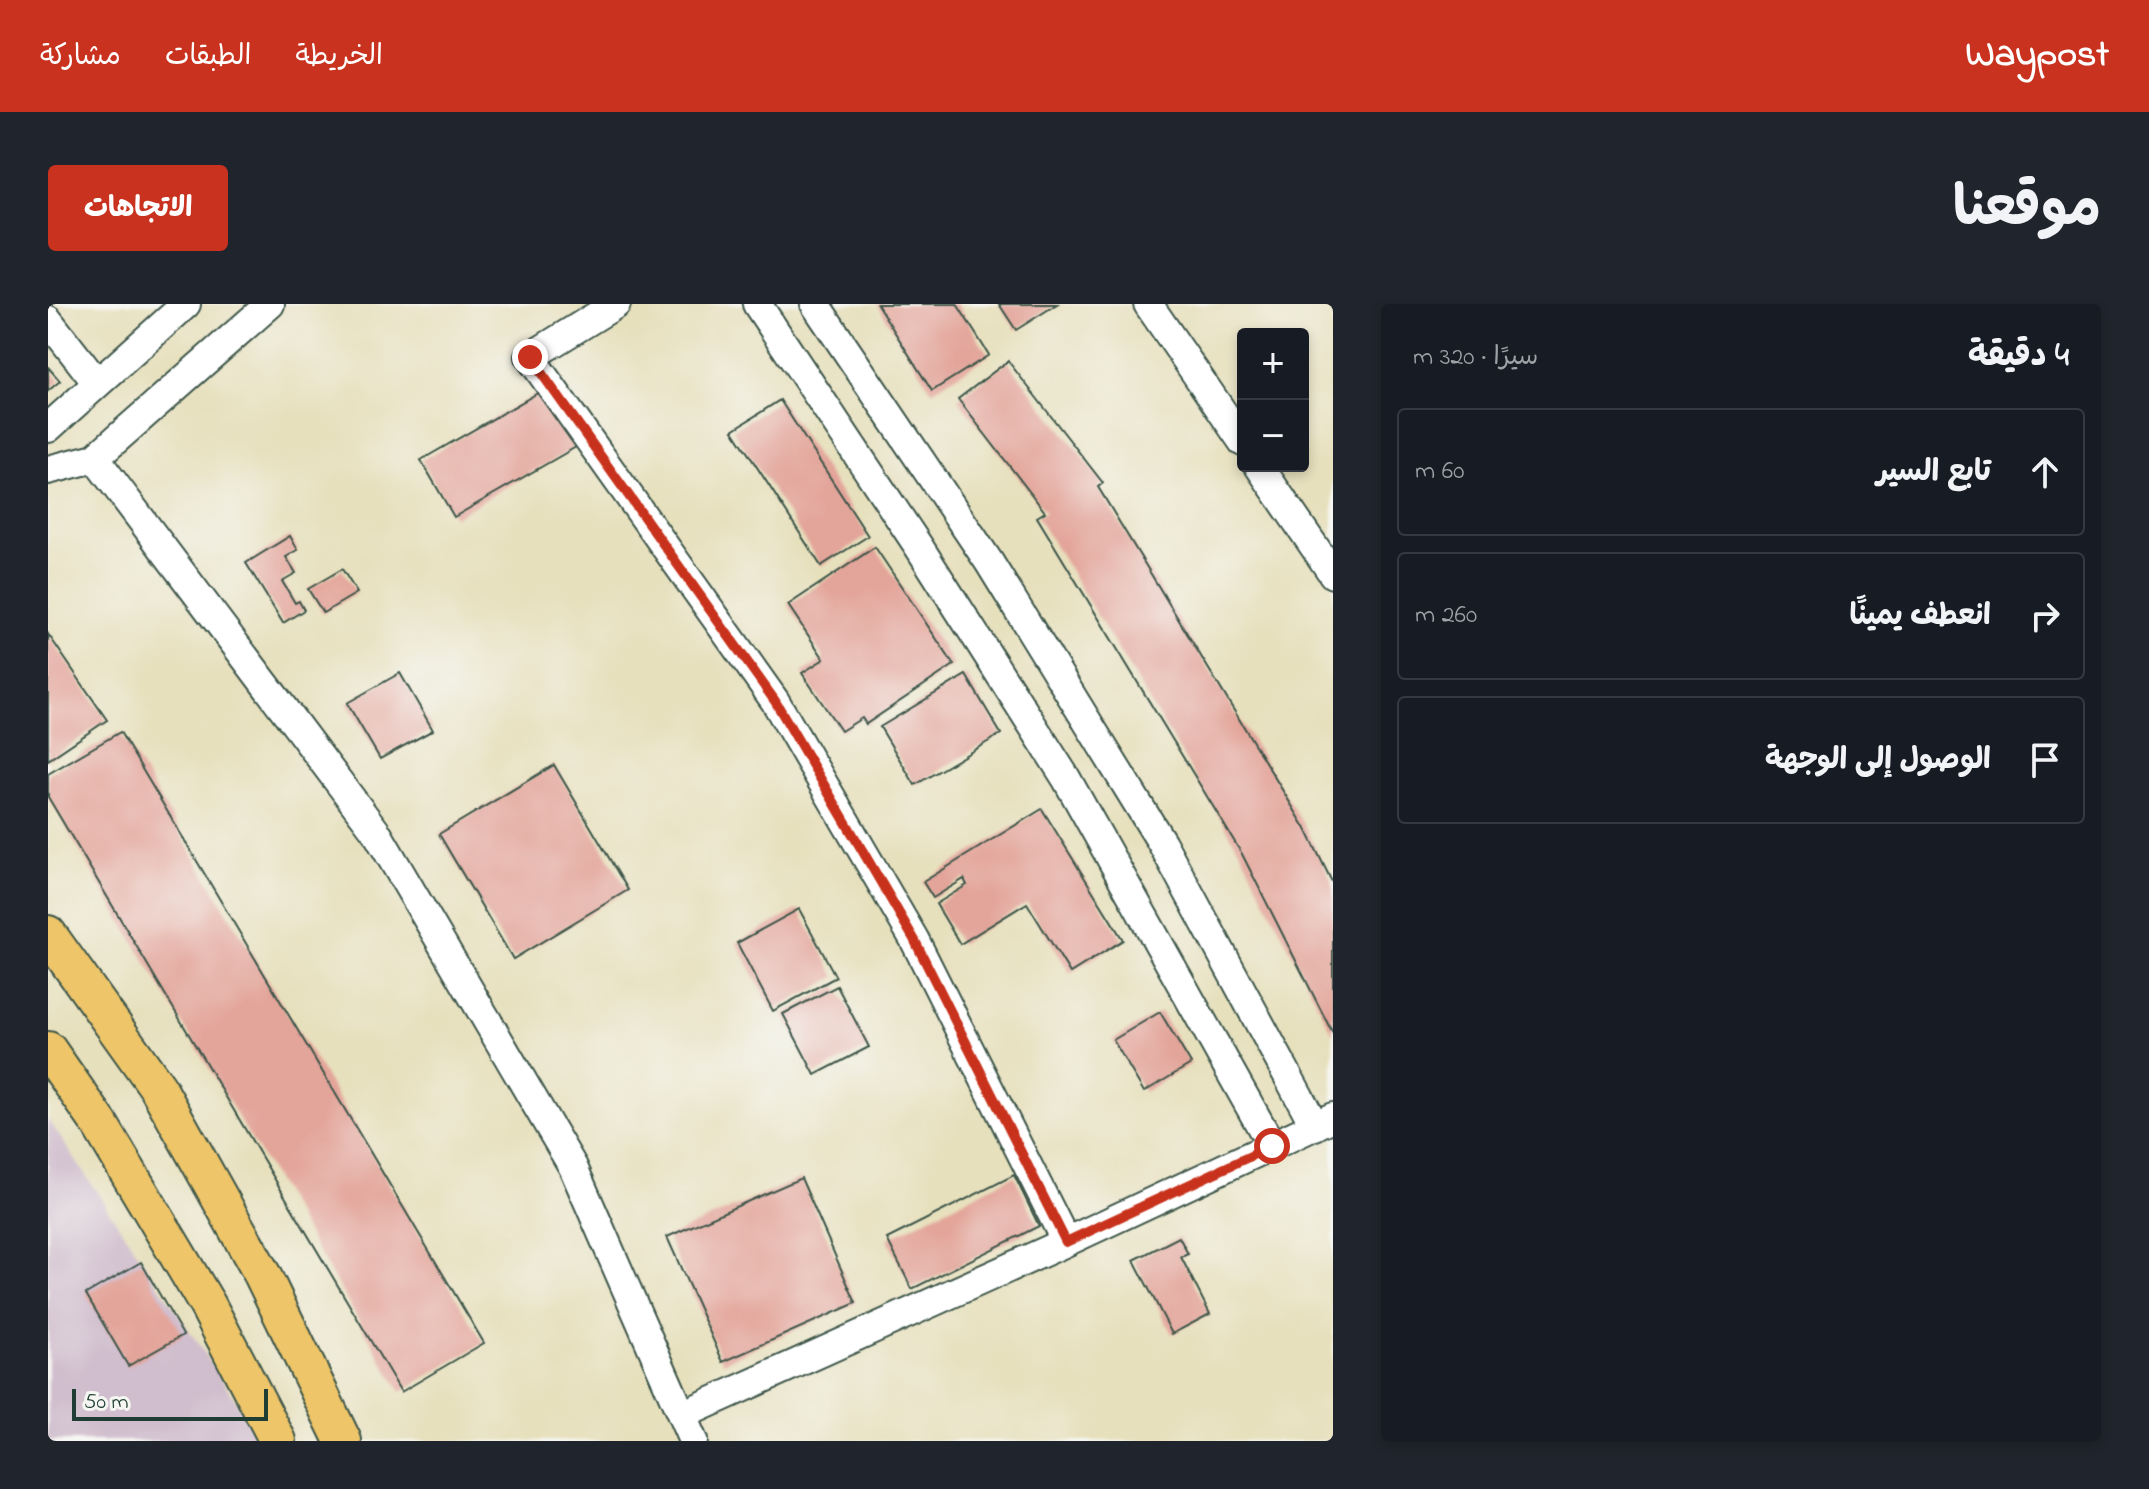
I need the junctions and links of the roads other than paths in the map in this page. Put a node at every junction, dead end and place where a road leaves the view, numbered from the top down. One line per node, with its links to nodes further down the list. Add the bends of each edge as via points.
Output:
1 (186, 304): 8 (street)
2 (270, 304): 11 (street)
3 (616, 304): 19 (street, via 530,357 775,701 914,939)
4 (757, 304): 18 (street, via 1066,778)
5 (815, 304): 17 (street, via 989,562 1162,843)
6 (1148, 304): 10 (street)
7 (48, 320): 8 (street)
8 (97, 383): 9 (street)
9 (48, 428)
10 (1237, 433)
11 (95, 458): 12 (street); 20 (street, via 377,833 573,1167)
12 (48, 470)
13 (1263, 472): 14 (street)
14 (1333, 574)
15 (48, 934): 22 (main road, via 158,1088 262,1274)
16 (48, 1050): 21 (main road, via 99,1123 208,1306)
17 (1324, 1122): 18 (street)
18 (1272, 1146): 19 (street)
19 (1066, 1242): 20 (street)
20 (682, 1415): 23 (street)
21 (278, 1441)
22 (343, 1441)
23 (693, 1441)

